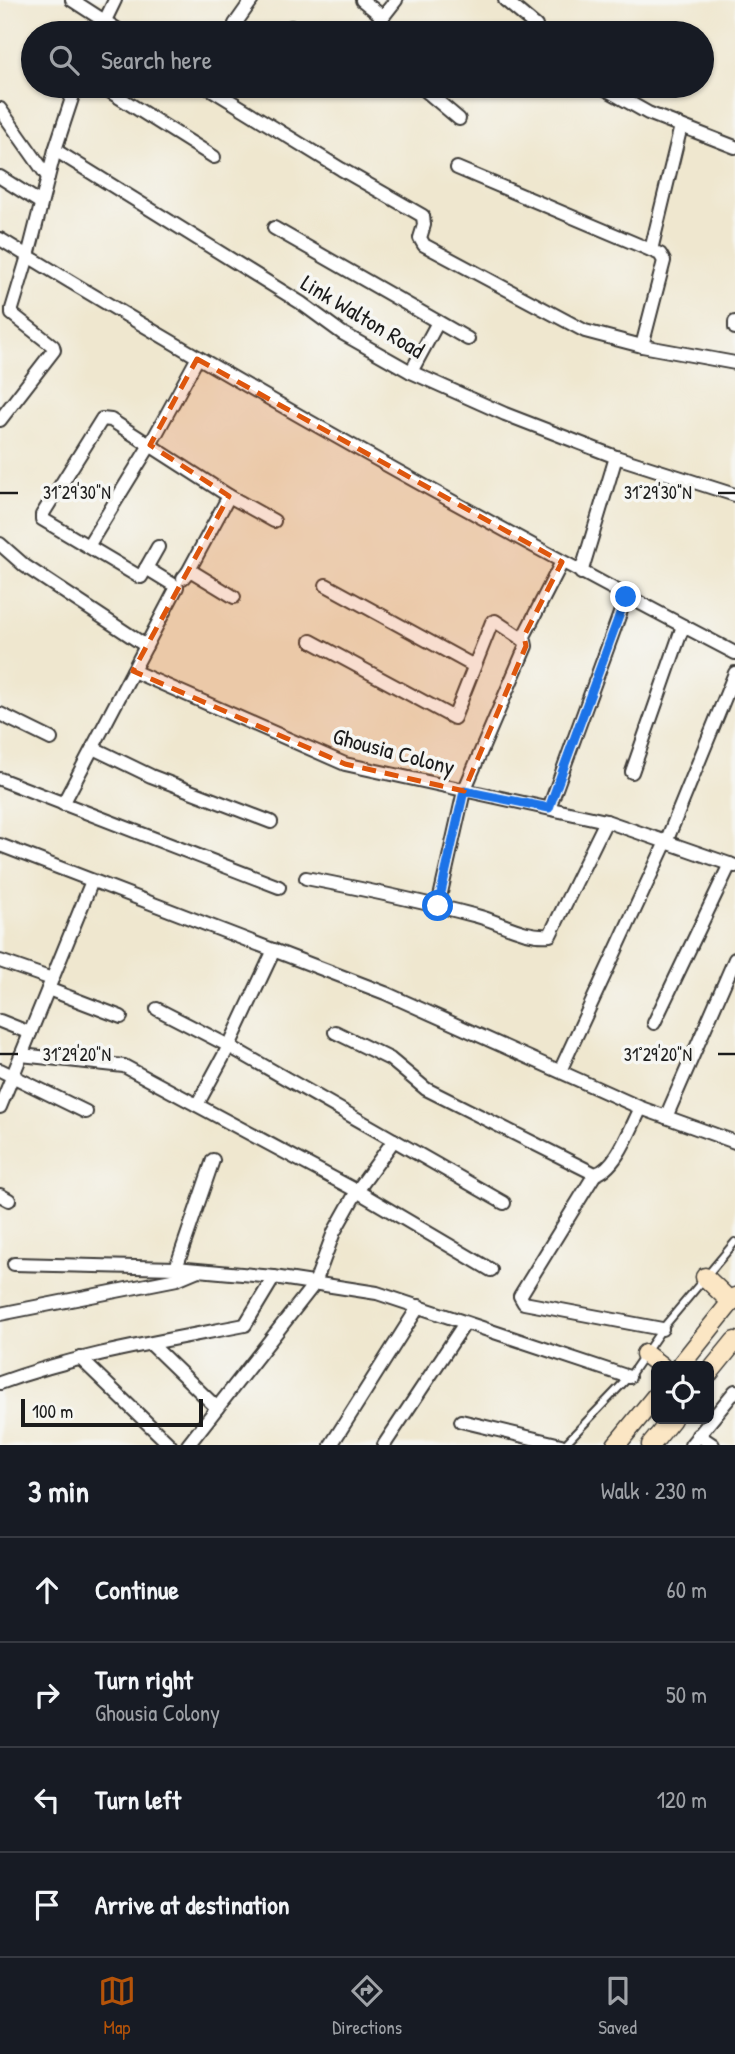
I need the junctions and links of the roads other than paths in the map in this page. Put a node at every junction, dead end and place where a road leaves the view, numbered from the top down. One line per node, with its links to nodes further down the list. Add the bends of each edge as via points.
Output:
1 (72, 0): 8 (street)
2 (115, 0): 9 (street)
3 (252, 0): 10 (street)
4 (362, 0): 7 (street)
5 (396, 0): 7 (street)
6 (505, 0): 12 (street)
7 (383, 17): 11 (street)
8 (95, 21)
9 (105, 21)
10 (237, 21)
11 (380, 21)
12 (530, 21)
13 (72, 98): 22 (street)
14 (120, 98): 23 (street)
15 (226, 98): 36 (street, via 423,216 420,238 424,245 585,331)
16 (435, 98): 19 (street)
17 (621, 98): 20 (street)
18 (0, 109): 26 (street)
19 (459, 118)
20 (681, 126): 21 (street); 30 (street)
21 (735, 147)
22 (55, 150): 26 (street); 39 (street, Link Walton Road)
23 (214, 157)
24 (457, 168): 30 (street)
25 (0, 177): 27 (street)
26 (48, 177): 27 (street)
27 (41, 203): 31 (street)
28 (274, 228): 32 (street)
29 (0, 239): 31 (street)
30 (651, 250): 36 (street, via 664,261)
31 (28, 256): 37 (street); 40 (street, via 12,314 54,350)
32 (438, 322): 35 (street); 39 (street)
33 (735, 322): 34 (street)
34 (735, 328)
35 (468, 339)
36 (642, 346): 38 (street)
37 (197, 359): 41 (street); 49 (street)
38 (735, 363)
39 (411, 372): 42 (street, Link Walton Road)
40 (0, 420)
41 (150, 445): 44 (street); 47 (street); 47 (street, via 102,419 42,515)
42 (616, 457): 43 (street, Link Walton Road); 52 (street)
43 (735, 495)
44 (229, 496): 45 (street); 51 (street)
45 (274, 521)
46 (0, 544): 60 (street, via 25,566)
47 (88, 547): 50 (street, via 138,576)
48 (158, 547): 50 (street)
49 (562, 562): 52 (street); 58 (street)
50 (146, 568): 54 (street)
51 (188, 572): 54 (street); 55 (street)
52 (581, 573): 56 (street)
53 (326, 585): 62 (street)
54 (177, 587): 60 (street)
55 (234, 597)
56 (626, 597): 57 (street); 73 (street)
57 (683, 626): 61 (street); 69 (street)
58 (523, 638): 62 (street, via 492,622); 71 (street, via 526,646)
59 (311, 641): 62 (street, via 454,718)
60 (146, 646): 63 (street)
61 (735, 653)
62 (474, 666)
63 (133, 671): 68 (street); 71 (street, Ghousia Colony, via 345,764)
64 (735, 673): 65 (street)
65 (729, 706): 76 (street)
66 (0, 714): 67 (street)
67 (51, 738)
68 (93, 748): 72 (street); 75 (street)
69 (632, 772)
70 (0, 779): 72 (street)
71 (464, 791): 73 (street, Ghousia Colony); 82 (street)
72 (64, 804): 81 (street)
73 (549, 808): 74 (street, Ghousia Colony)
74 (606, 821): 76 (street, Ghousia Colony); 82 (street, via 550,935 539,936)
75 (271, 822)
76 (666, 842): 78 (street, Ghousia Colony); 96 (street)
77 (0, 845): 80 (street)
78 (732, 865): 90 (street)
79 (306, 878): 82 (street)
80 (92, 881): 83 (street); 86 (street)
81 (279, 887)
82 (438, 906)
83 (274, 950): 93 (street); 96 (street, via 385,993)
84 (735, 959): 102 (street)
85 (0, 961): 86 (street)
86 (50, 984): 88 (street); 92 (street)
87 (157, 1009): 93 (street)
88 (121, 1017)
89 (0, 1021): 92 (street)
90 (654, 1023)
91 (335, 1032): 106 (street, via 390,1059 426,1089)
92 (30, 1033): 94 (street)
93 (229, 1046): 98 (street); 103 (street)
94 (21, 1055): 97 (street); 98 (street, via 124,1066)
95 (0, 1070): 97 (street)
96 (560, 1072): 100 (street)
97 (13, 1076): 99 (street); 101 (street)
98 (197, 1105): 107 (street)
99 (0, 1107)
100 (641, 1108): 102 (street); 106 (street, via 610,1166)
101 (86, 1112)
102 (666, 1116): 104 (street)
103 (394, 1140): 107 (street); 108 (street)
104 (735, 1142)
105 (213, 1160): 111 (street)
106 (595, 1174): 121 (street, via 520,1296 524,1303)
107 (357, 1191): 113 (street); 116 (street, via 334,1231)
108 (504, 1203)
109 (735, 1242): 115 (lane)
110 (14, 1264): 111 (street)
111 (176, 1268): 112 (street)
112 (199, 1270): 114 (street); 119 (street, via 177,1279)
113 (491, 1270)
114 (274, 1277): 116 (street); 123 (street, via 245,1325)
115 (705, 1278): 117 (main road); 121 (lane)
116 (315, 1283): 118 (street, via 377,1293); 133 (street)
117 (733, 1300): 127 (main road)
118 (419, 1306): 120 (street); 139 (street)
119 (0, 1314)
120 (465, 1323): 129 (street); 140 (street)
121 (662, 1329): 124 (lane)
122 (735, 1341): 128 (main road)
123 (151, 1344): 125 (street); 133 (street)
124 (645, 1354): 126 (main road); 129 (lane)
125 (80, 1358): 130 (street); 137 (street)
126 (654, 1361)
127 (684, 1361)
128 (714, 1367)
129 (629, 1377): 141 (lane)
130 (0, 1383)
131 (735, 1391): 136 (street)
132 (651, 1402): 142 (main road)
133 (217, 1408): 138 (street)
134 (461, 1420): 141 (street)
135 (668, 1424): 143 (main road)
136 (694, 1440): 144 (street)
137 (170, 1445)
138 (188, 1445)
139 (331, 1445)
140 (384, 1445)
141 (562, 1445)
142 (617, 1445)
143 (651, 1445)
144 (713, 1445)

